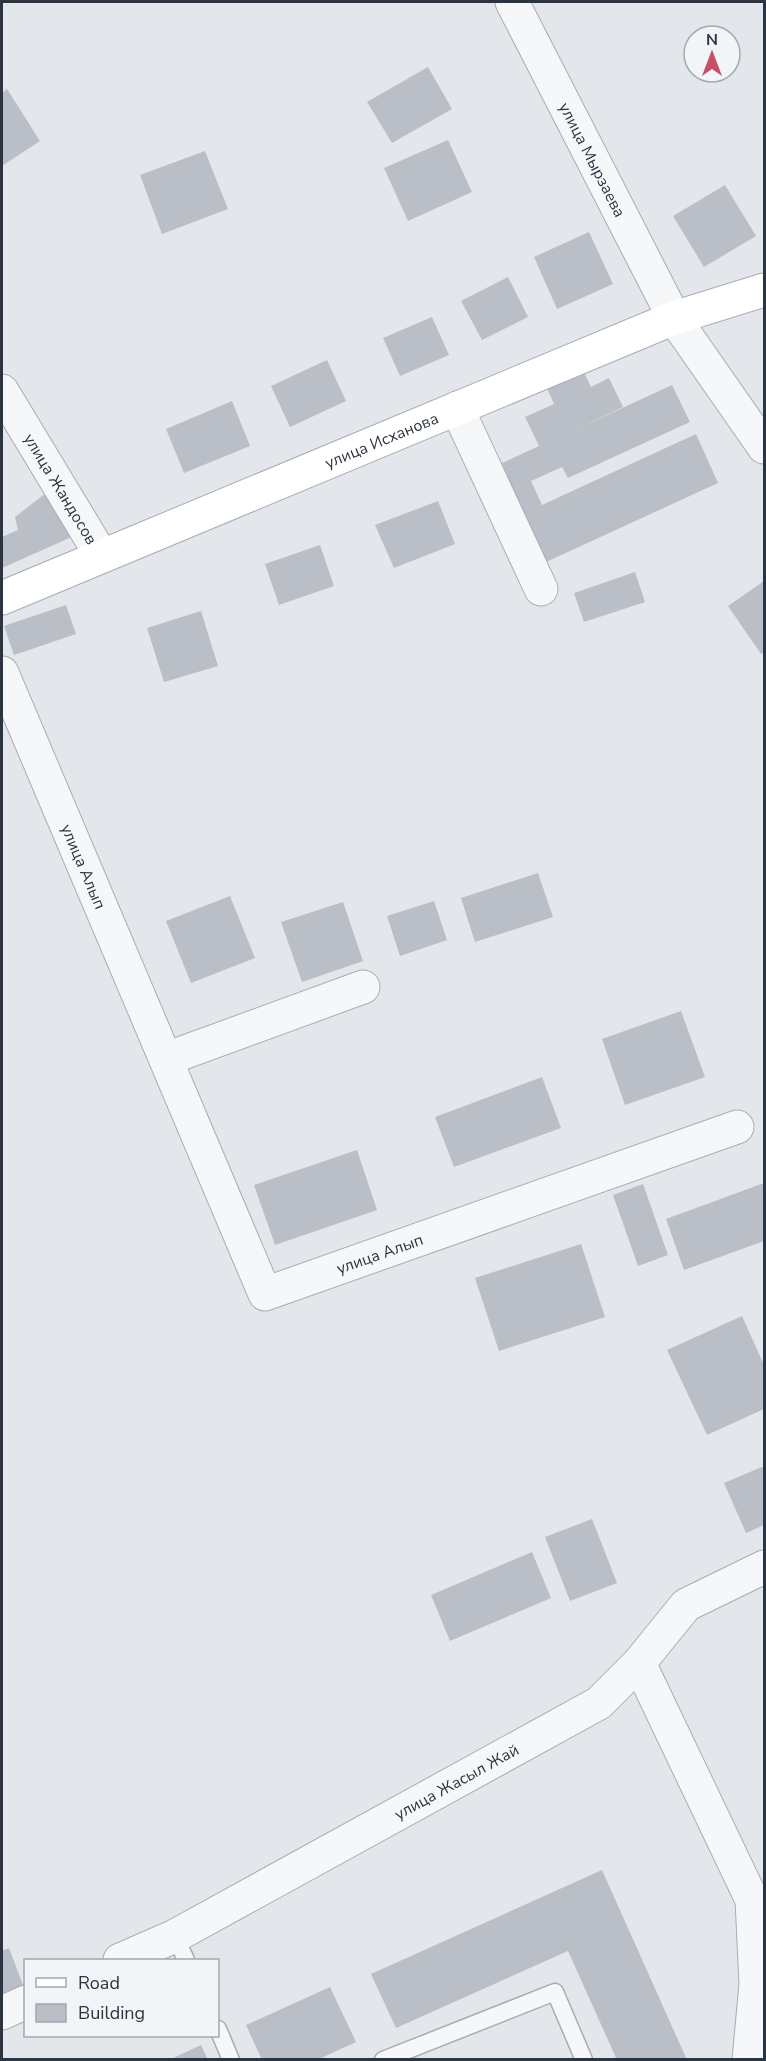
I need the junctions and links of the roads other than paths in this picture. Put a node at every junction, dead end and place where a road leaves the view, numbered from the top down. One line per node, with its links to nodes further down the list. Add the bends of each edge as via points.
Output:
1 (512, 2): 3 (street, улица Мырзаева)
2 (765, 290): 3 (main road, улица Исханова)
3 (674, 318): 5 (main road, улица Исханова); 6 (street, улица Мырзаева)
4 (2, 392): 7 (street, улица Жандосов)
5 (457, 408): 7 (main road, улица Исханова); 8 (street)
6 (765, 447)
7 (101, 555): 9 (main road, улица Исханова)
8 (541, 589)
9 (2, 598)
10 (2, 673): 12 (street, улица Алып)
11 (363, 987): 12 (street)
12 (166, 1059): 13 (street, улица Алып, via 265,1294)
13 (737, 1127)
14 (765, 1567): 15 (street, улица Жасыл Жай, via 686,1605)
15 (639, 1663): 16 (street, улица Жасыл Жай, via 599,1703); 24 (street, via 752,1900 756,1984)
16 (180, 1948): 17 (street, улица Жасыл Жай)
17 (125, 1959)
18 (24, 2003): 19 (street)
19 (2, 2013)
20 (219, 2031): 21 (lane)
21 (231, 2060)
22 (383, 2060): 23 (lane, via 555,1992)
23 (584, 2060)
24 (749, 2060)

